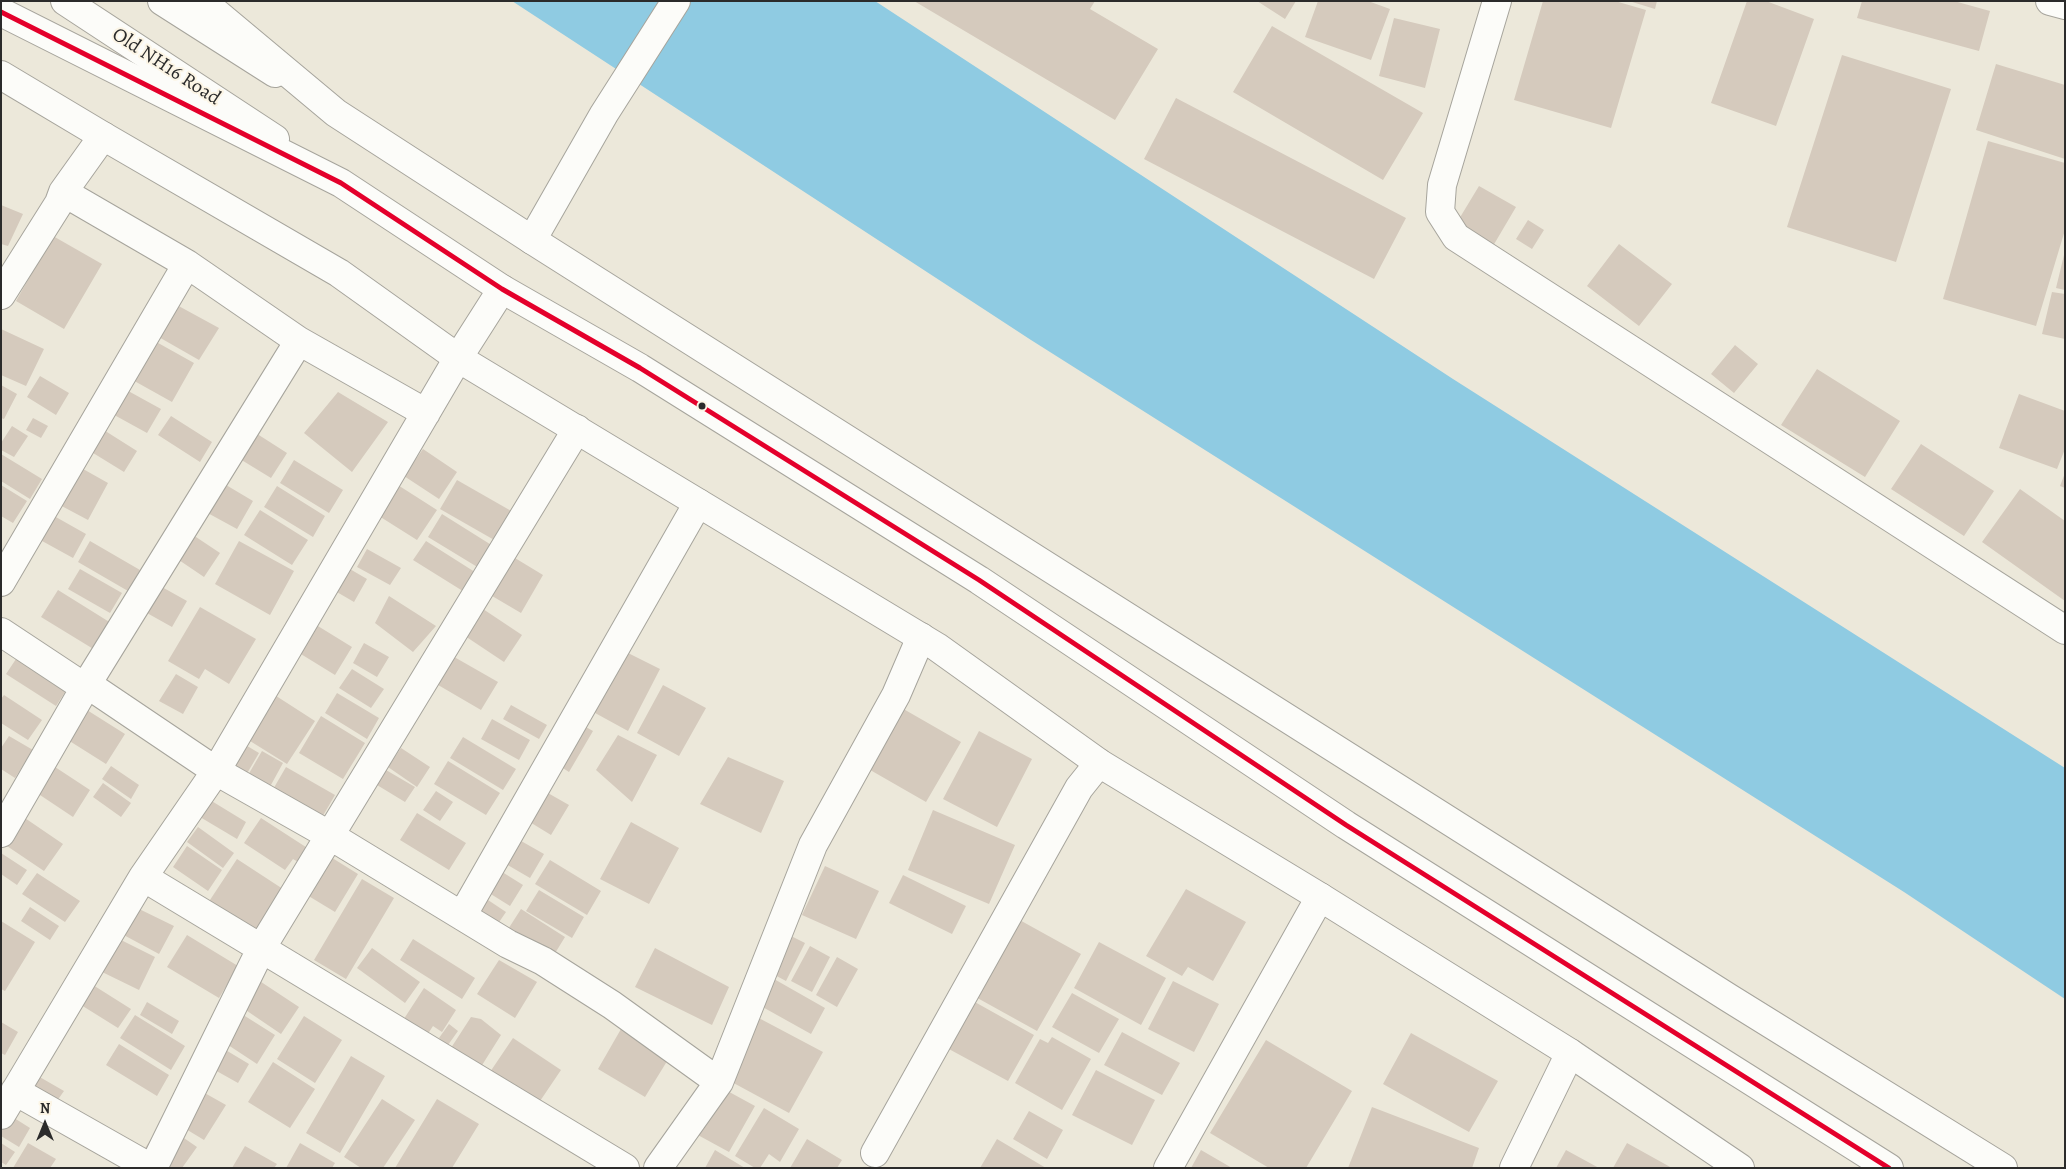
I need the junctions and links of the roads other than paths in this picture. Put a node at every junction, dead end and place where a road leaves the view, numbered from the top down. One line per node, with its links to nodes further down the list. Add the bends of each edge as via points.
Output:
1 (65, 1): 12 (main road, Old NH16 Road)
2 (162, 1): 10 (main road)
3 (202, 1): 10 (main road)
4 (676, 1): 14 (main road, via 604,114)
5 (1497, 1): 24 (main road, via 1442,184 1440,212 1456,237)
6 (2050, 1): 7 (main road)
7 (2065, 5)
8 (1, 12): 12 (main road)
9 (1, 75): 11 (main road)
10 (336, 113): 14 (main road)
11 (103, 136): 13 (main road); 19 (main road, via 339,273)
12 (341, 183): 16 (main road)
13 (63, 192): 15 (main road); 17 (main road)
14 (532, 240): 48 (main road)
15 (187, 264): 18 (main road); 23 (main road)
16 (502, 289): 19 (main road); 47 (main road, via 640,368 979,580 1354,830)
17 (1, 294)
18 (299, 341): 20 (main road); 27 (main road)
19 (458, 358): 20 (main road); 21 (main road)
20 (426, 414): 29 (main road)
21 (578, 429): 22 (main road); 31 (main road)
22 (698, 503): 26 (main road); 34 (main road)
23 (1, 582)
24 (2065, 630)
25 (1, 632): 27 (main road, via 75,681)
26 (921, 637): 28 (main road); 37 (main road, via 896,695 813,845)
27 (87, 684): 29 (main road); 30 (main road)
28 (1099, 763): 33 (main road); 40 (main road, via 1079,788)
29 (216, 771): 31 (main road); 32 (main road)
30 (1, 833)
31 (329, 835): 34 (main road); 35 (main road)
32 (143, 877): 35 (main road); 38 (main road)
33 (1320, 897): 36 (main road); 44 (main road)
34 (462, 916): 37 (main road, via 612,1005)
35 (262, 947): 41 (main road); 42 (main road)
36 (1570, 1053): 45 (main road); 46 (main road)
37 (720, 1082): 43 (main road)
38 (15, 1091): 39 (main road); 41 (main road)
39 (1, 1115)
40 (875, 1153)
41 (152, 1168)
42 (625, 1168)
43 (658, 1168)
44 (1168, 1168)
45 (1514, 1168)
46 (1740, 1168)
47 (1889, 1168)
48 (2003, 1168)

